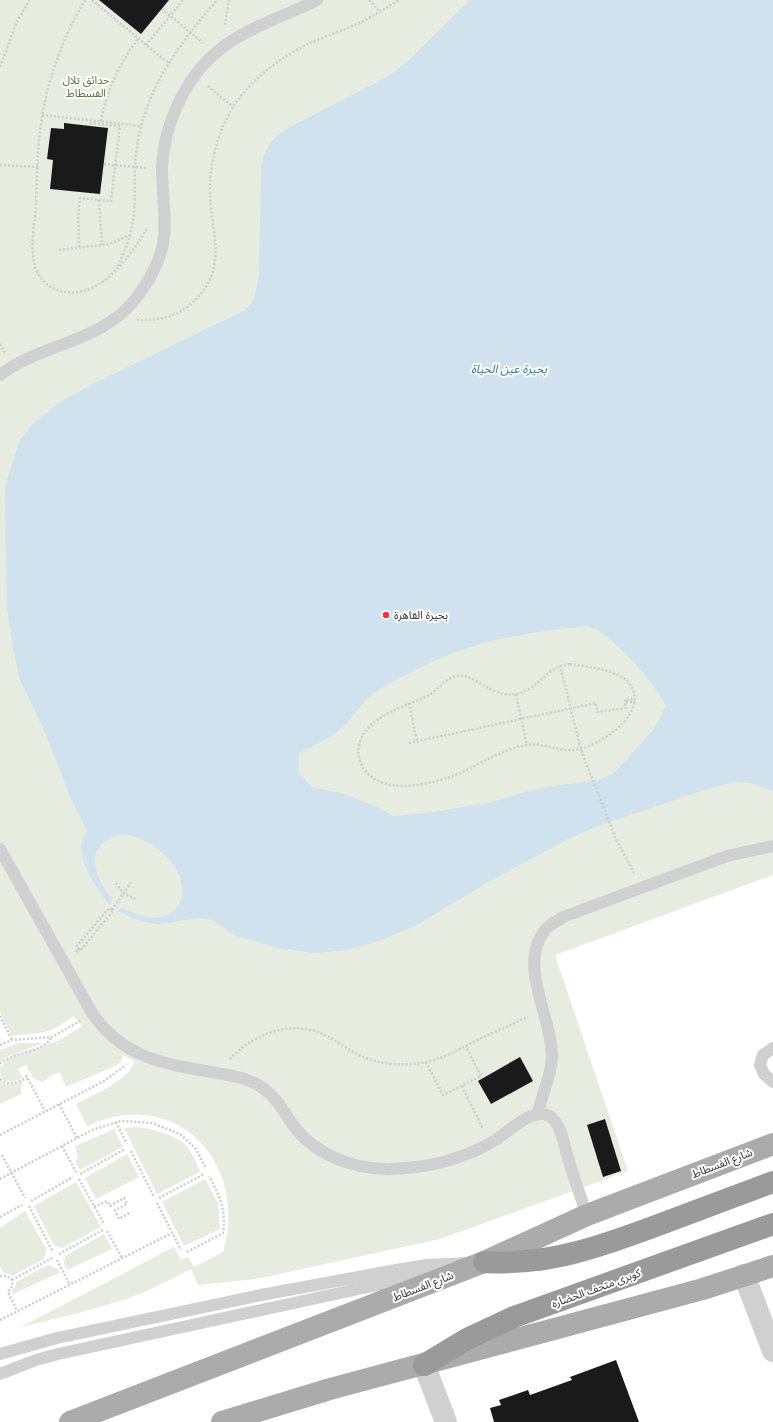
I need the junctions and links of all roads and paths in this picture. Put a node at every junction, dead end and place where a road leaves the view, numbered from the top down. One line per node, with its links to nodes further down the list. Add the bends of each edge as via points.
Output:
1 (29, 0): 17 (path, via 16,24)
2 (85, 0): 20 (path, via 74,18 57,59)
3 (92, 0): 14 (path)
4 (183, 0): 11 (path)
5 (229, 0): 12 (path)
6 (317, 0): 35 (lane, via 254,27 223,47 208,59 189,85 176,109 164,149 164,238 158,259 137,297)
7 (369, 0): 10 (path)
8 (400, 0): 10 (path)
9 (162, 9): 11 (path)
10 (380, 12): 19 (path, via 304,46 279,61 254,83)
11 (170, 16): 13 (path); 15 (path)
12 (225, 27)
13 (197, 38)
14 (138, 39): 15 (path); 21 (path, via 114,77)
15 (146, 45): 16 (path)
16 (168, 63)
17 (0, 67)
18 (206, 84): 19 (path)
19 (234, 107): 35 (path, via 223,128 210,184 216,256 213,276 202,293 186,309 171,316 148,320)
20 (42, 115): 21 (path); 27 (path)
21 (101, 121): 23 (path)
22 (90, 123): 26 (path, via 120,126)
23 (142, 126)
24 (104, 164): 26 (path)
25 (0, 165): 27 (path)
26 (115, 165): 28 (path); 29 (path, via 111,201)
27 (38, 167): 30 (path, via 33,260 40,276 53,288 61,292 79,292 100,283 121,265)
28 (148, 168)
29 (99, 200): 32 (path); 33 (path, via 80,198)
30 (149, 225)
31 (130, 235): 32 (path)
32 (102, 245): 33 (path)
33 (79, 247): 34 (path)
34 (59, 250)
35 (117, 319): 36 (lane, via 77,339 13,365)
36 (0, 376)
37 (560, 665): 38 (path, via 551,669 525,692); 39 (path, via 580,665 622,676 634,692); 41 (path)
38 (516, 694): 40 (path, via 494,692 468,677 456,676 428,696); 42 (path)
39 (635, 700): 41 (path, via 625,699 626,708 597,712 596,703); 46 (path, via 626,720 606,737)
40 (409, 703): 43 (path); 45 (path, via 378,719 363,735 358,745 362,766 378,782 403,786 437,782 494,755)
41 (572, 709): 42 (path); 46 (path)
42 (521, 719): 43 (path); 45 (path)
43 (417, 742): 44 (path)
44 (409, 743)
45 (527, 745): 46 (path, via 537,744 569,751)
46 (581, 750): 51 (path, via 615,837)
47 (773, 846): 51 (lane, via 728,856)
48 (0, 849): 56 (lane)
49 (132, 881): 52 (path)
50 (116, 883): 52 (path)
51 (642, 888): 55 (lane, via 563,917 547,928 538,941 534,956 534,971)
52 (123, 893): 53 (path); 54 (path)
53 (137, 900)
54 (112, 910): 54 (path, via 114,911 80,951 76,947 109,908)
55 (543, 1010): 61 (path); 72 (lane, via 552,1058 550,1075)
56 (92, 1013): 58 (path); 63 (lane, via 111,1037)
57 (0, 1016): 59 (path)
58 (52, 1037): 59 (path); 65 (path, via 46,1044 6,1059)
59 (12, 1040): 60 (path)
60 (0, 1045)
61 (466, 1047): 64 (path); 69 (path, via 481,1076)
62 (773, 1048): 68 (lane, via 763,1055 760,1065 764,1074)
63 (133, 1052): 66 (lane, via 158,1061); 70 (path, via 125,1066 115,1074)
64 (426, 1062): 66 (path, via 398,1064 370,1060 315,1031 287,1029 260,1035 248,1042); 69 (path, via 443,1095)
65 (0, 1064)
66 (219, 1073): 76 (lane, via 243,1079 263,1088 278,1102 303,1136 314,1146 354,1164 387,1169 422,1166 456,1157)
67 (0, 1079): 71 (path, via 12,1083 27,1076)
68 (773, 1082)
69 (462, 1086): 76 (path)
70 (59, 1104): 71 (path); 75 (path)
71 (45, 1112): 74 (path)
72 (538, 1114): 76 (lane, via 524,1118); 102 (lane, via 549,1116 559,1128)
73 (116, 1122): 75 (path); 77 (path); 83 (path, via 152,1123 180,1134 196,1149)
74 (0, 1135)
75 (77, 1138): 79 (path)
76 (490, 1143)
77 (127, 1144)
78 (773, 1144): 102 (main road, شارع الفسطاط)
79 (62, 1146): 84 (path); 85 (path)
80 (125, 1149): 86 (path)
81 (131, 1151): 93 (path)
82 (2, 1155): 85 (path)
83 (206, 1168)
84 (76, 1172)
85 (11, 1173): 90 (path); 94 (path)
86 (80, 1174)
87 (204, 1174): 95 (path)
88 (209, 1176): 111 (path, via 222,1202 225,1217 223,1233)
89 (74, 1177): 96 (path)
90 (0, 1179)
91 (79, 1179): 100 (path)
92 (773, 1182): 116 (highway, via 612,1242 562,1257 507,1264)
93 (154, 1196)
94 (24, 1198)
95 (159, 1198)
96 (30, 1201)
97 (157, 1203): 108 (path)
98 (22, 1205): 103 (path)
99 (29, 1206): 110 (path)
100 (94, 1207): 101 (path, via 107,1201 110,1206 124,1198 127,1204 115,1210 119,1219); 104 (path)
101 (131, 1212)
102 (587, 1215): 116 (main road, شارع الفسطاط)
103 (0, 1217)
104 (104, 1224)
105 (773, 1224): 126 (highway, كوبرى متحف الحضاره, via 514,1317 467,1339)
106 (103, 1230): 112 (path)
107 (107, 1231): 114 (path)
108 (172, 1232): 109 (path); 114 (path)
109 (181, 1250)
110 (53, 1252)
111 (187, 1252)
112 (59, 1254)
113 (52, 1258): 120 (path)
114 (122, 1258): 121 (path)
115 (57, 1260): 121 (path)
116 (484, 1262): 125 (lane, via 420,1266 261,1294 56,1338); 127 (lane, via 58,1354); 128 (main road, شارع الفسطاط)
117 (773, 1266): 118 (main road)
118 (744, 1275): 124 (street); 126 (main road, via 631,1309)
119 (0, 1276): 120 (path, via 7,1276)
120 (12, 1280): 122 (path, via 12,1287 8,1292)
121 (70, 1285): 122 (path)
122 (18, 1311): 123 (path)
123 (0, 1320)
124 (773, 1351)
125 (0, 1354)
126 (424, 1365): 129 (main road, via 330,1389); 130 (street)
127 (0, 1374)
128 (70, 1422)
129 (222, 1422)
130 (446, 1422)

